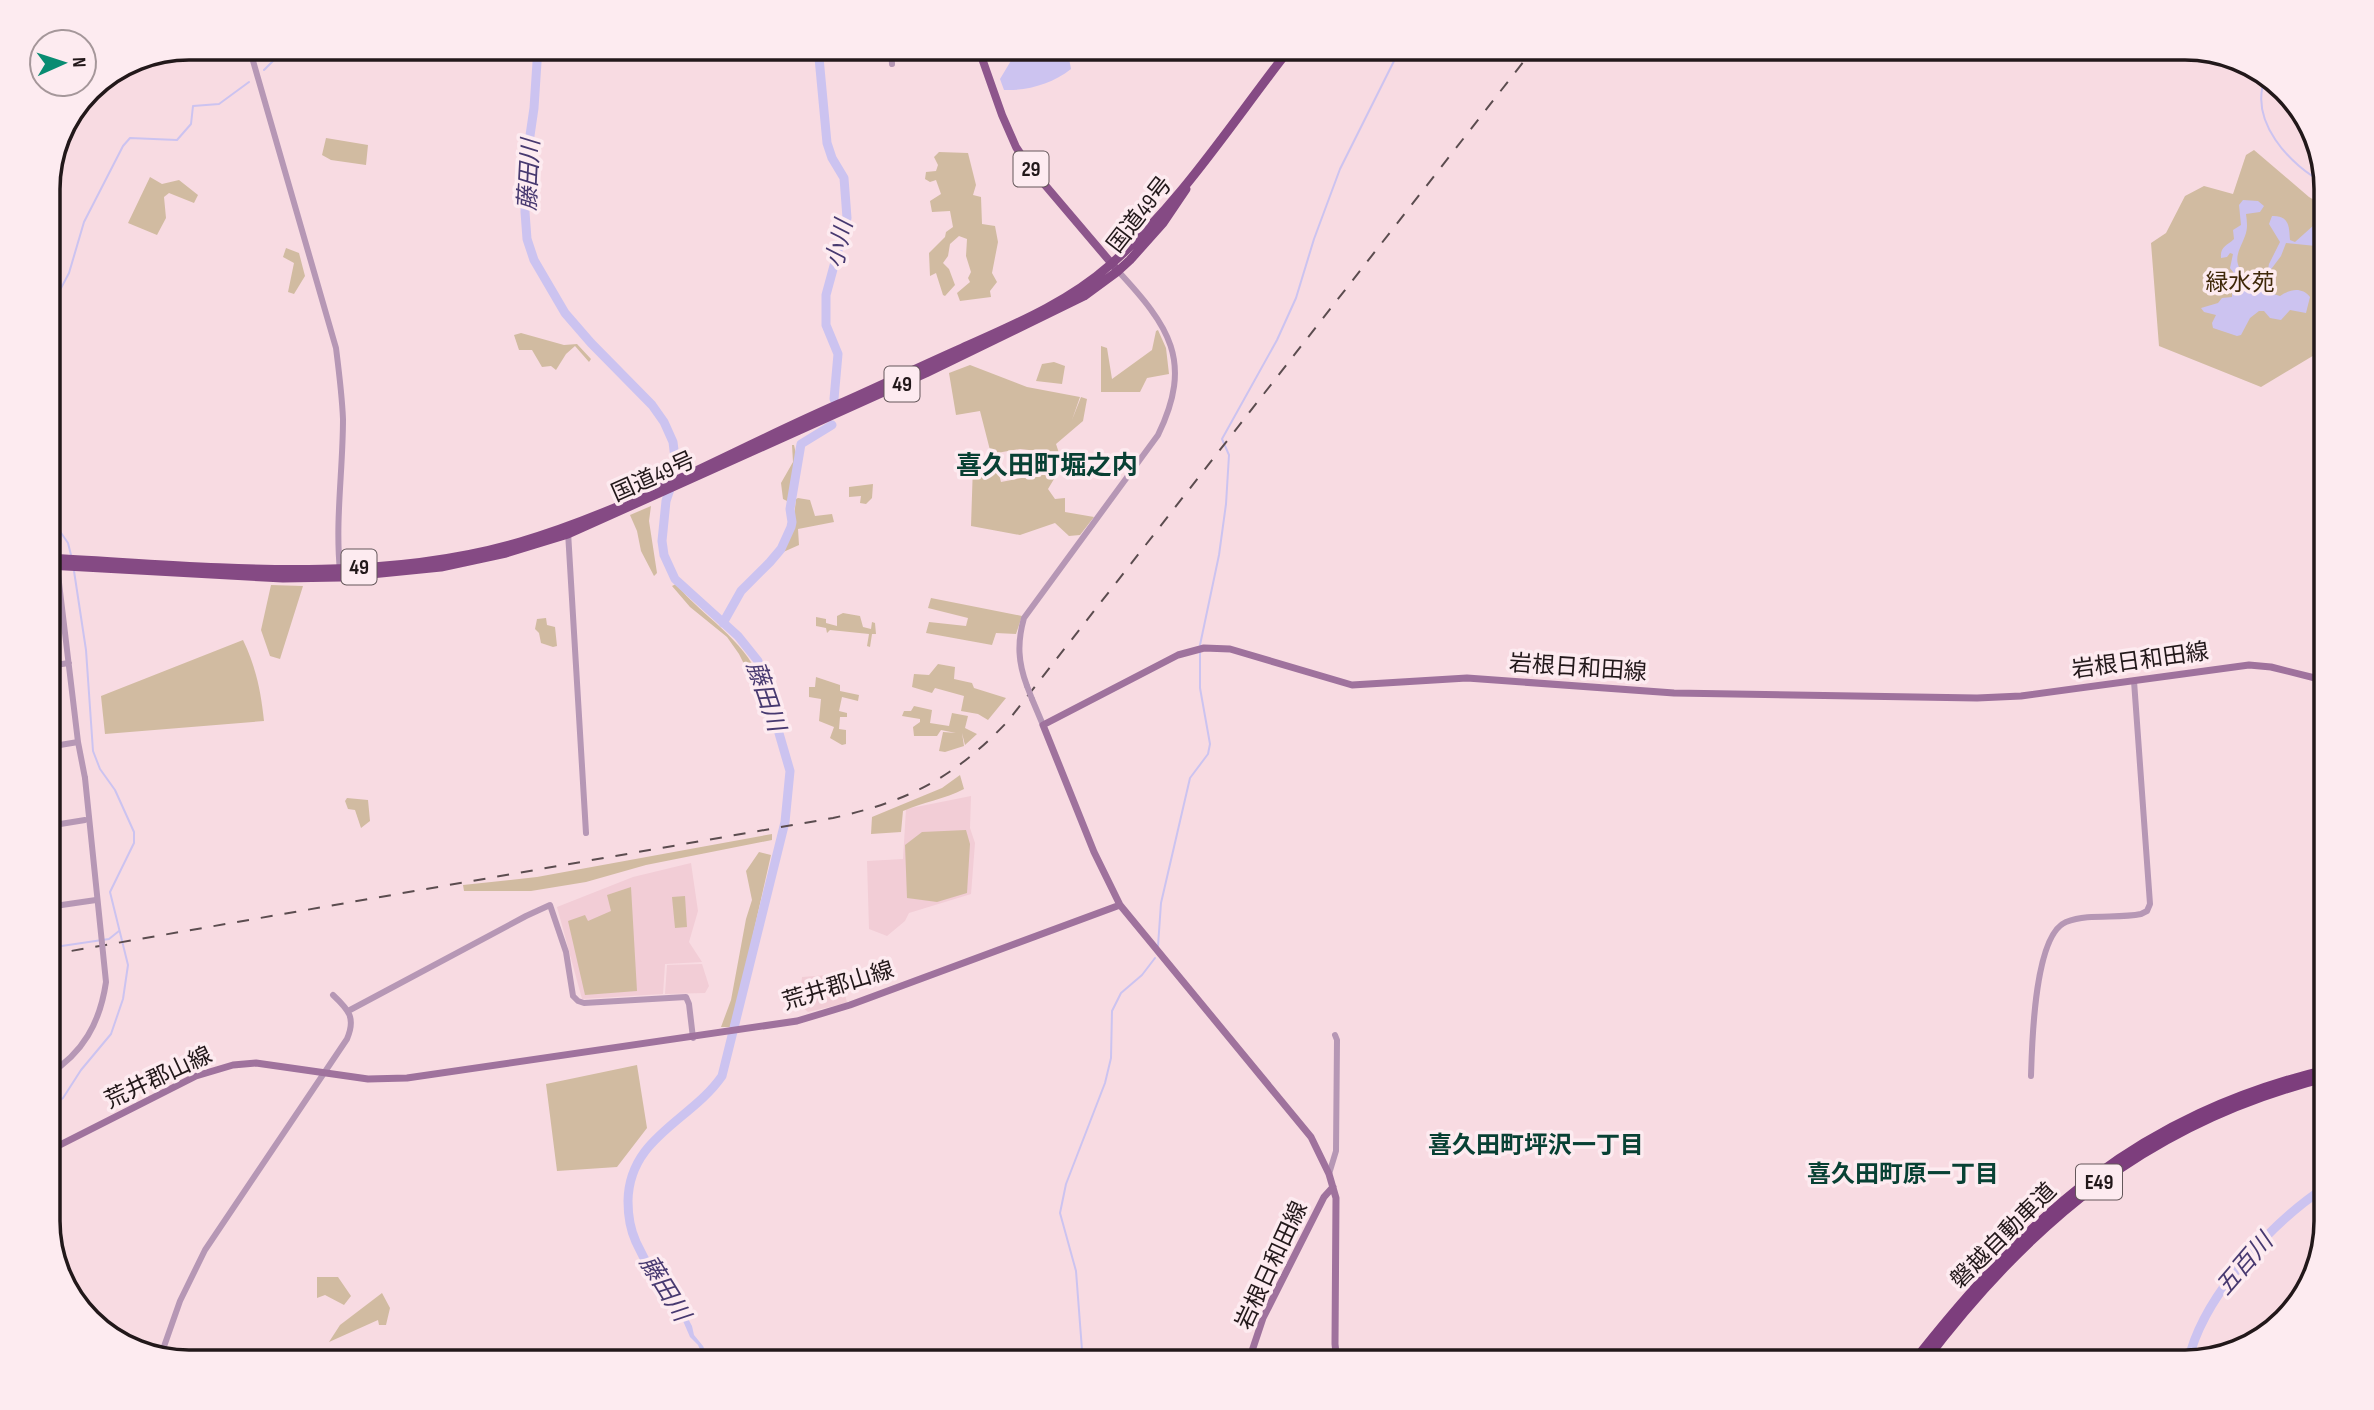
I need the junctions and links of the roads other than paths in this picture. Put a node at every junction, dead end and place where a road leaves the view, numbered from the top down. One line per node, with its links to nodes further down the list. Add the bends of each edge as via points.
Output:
1 (253, 60): 10 (street, via 336,348 343,419 337,516)
2 (892, 60): 5 (street)
3 (983, 60): 6 (main road, 29, via 1016,147)
4 (1281, 60): 6 (highway, 国道49号 / 49, via 1191,178)
5 (892, 64)
6 (1115, 267): 7 (highway, 国道49号 / 49, via 1032,316 658,492); 16 (street, bridge, via 1153,309 1168,339 1174,363 1172,402 1158,435 1024,618 1018,653)
7 (567, 530): 10 (highway, 国道49号 / 49, via 451,558); 21 (street)
8 (60, 559): 10 (highway, 国道49号 / 49)
9 (60, 566): 10 (highway, 国道49号 / 49, via 283,578)
10 (340, 572)
11 (60, 612): 12 (street)
12 (69, 663): 13 (street); 17 (street)
13 (60, 664)
14 (2314, 678): 15 (main road, 岩根日和田線, via 2249,665)
15 (2134, 681): 16 (main road, 岩根日和田線, via 2021,696 1953,698 1674,692 1467,678 1352,685 1210,647 1178,655); 32 (street, via 2150,904 2141,914 2075,920 2060,925 2054,933 2035,998)
16 (1043, 725): 24 (main road)
17 (78, 742): 18 (street); 29 (street, bridge, via 106,982 91,1033)
18 (60, 745)
19 (85, 820): 20 (street)
20 (60, 824)
21 (586, 833)
22 (96, 900): 23 (street)
23 (60, 905)
24 (1119, 905): 28 (main road, 荒井郡山線, via 825,1014); 35 (main road, via 1311,1137)
25 (333, 995): 26 (street)
26 (350, 1010): 28 (street, via 550,905 578,1002 685,997); 30 (street, via 349,1035)
27 (1335, 1035): 35 (street, via 1336,1151)
28 (693, 1038): 30 (main road, 荒井郡山線, via 407,1078)
29 (60, 1066)
30 (324, 1073): 34 (main road, 荒井郡山線, via 256,1063 214,1069); 37 (street, via 205,1250)
31 (2314, 1073): 40 (highway, 磐越自動車道 / E49, via 2225,1101 2113,1162 2007,1253)
32 (2031, 1076)
33 (2314, 1081): 41 (highway, 磐越自動車道 / E49, via 2228,1108 2118,1168 2019,1251)
34 (60, 1146)
35 (1329, 1174): 36 (main road)
36 (1333, 1186): 38 (main road, 岩根日和田線, via 1263,1318); 39 (main road)
37 (164, 1348)
38 (1252, 1350)
39 (1335, 1350)
40 (1922, 1350)
41 (1933, 1350)

